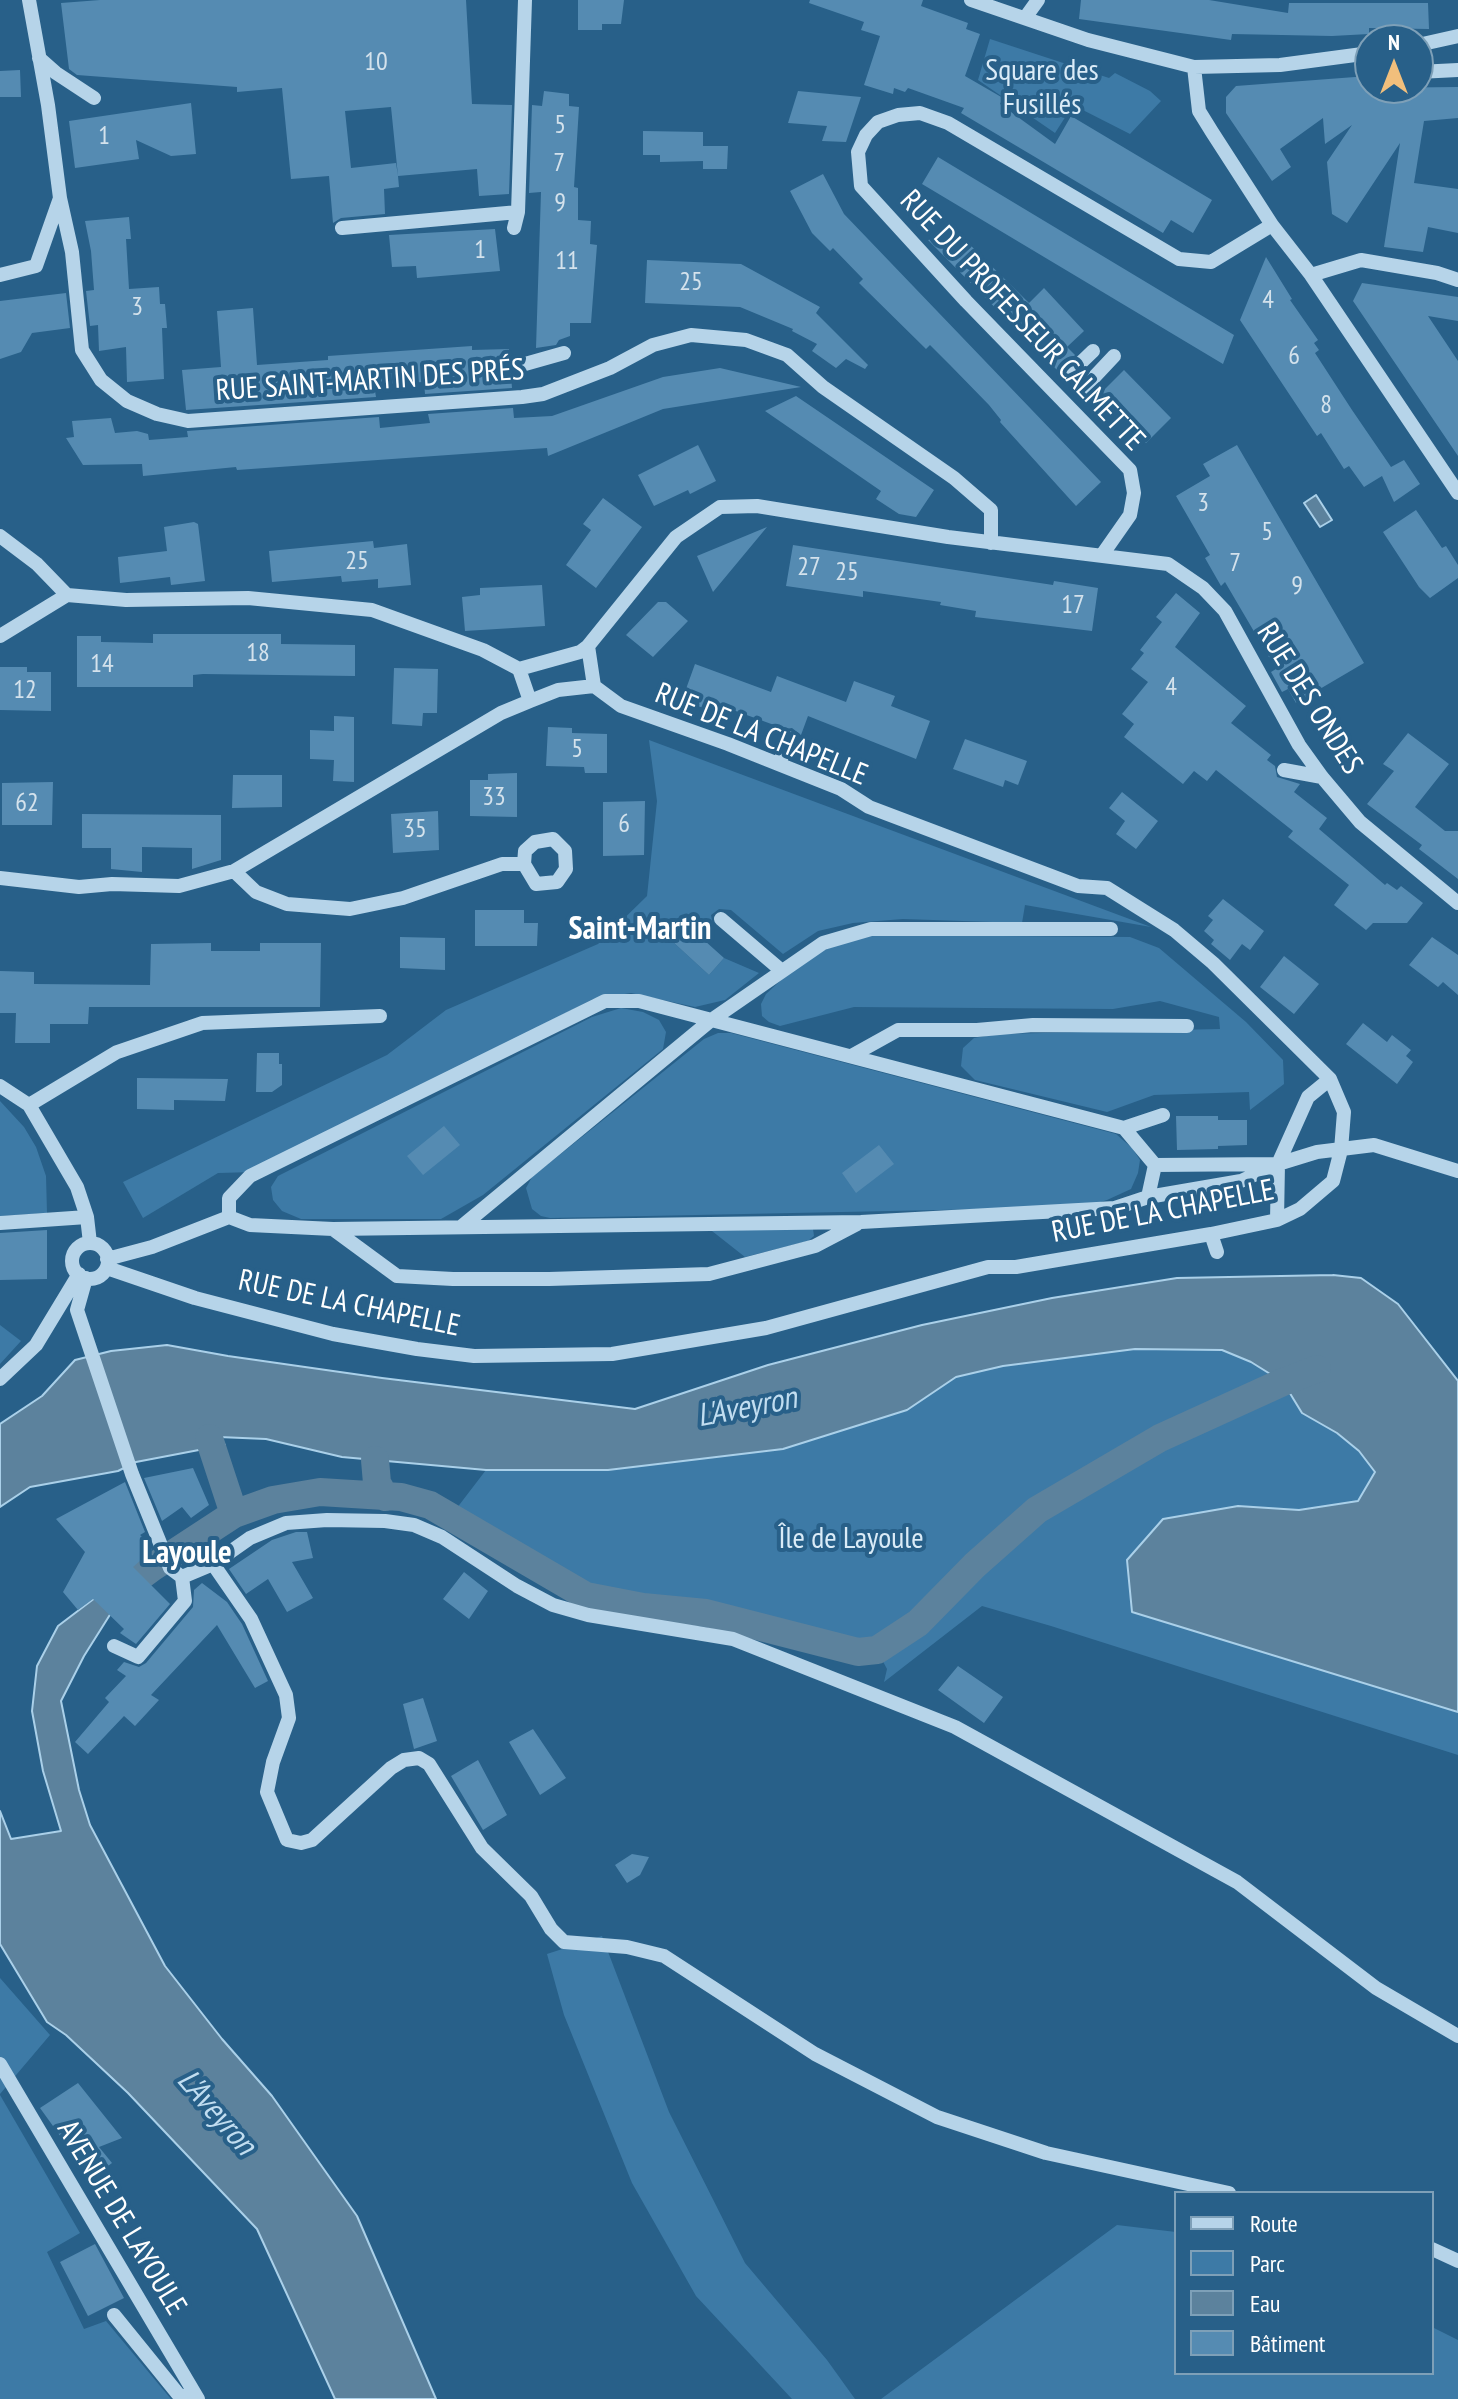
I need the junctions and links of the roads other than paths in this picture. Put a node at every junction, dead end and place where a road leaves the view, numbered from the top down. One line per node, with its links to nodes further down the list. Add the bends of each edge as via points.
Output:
1 (29, 0): 9 (street, RUE SAINT-MARTIN DES PRÉS)
2 (525, 0): 15 (street)
3 (971, 0): 5 (street)
4 (1038, 0): 5 (street)
5 (1025, 18): 10 (street)
6 (1458, 36): 7 (street)
7 (1434, 41)
8 (1354, 55): 10 (street, via 1280,65)
9 (39, 58): 13 (street); 14 (street, RUE SAINT-MARTIN DES PRÉS)
10 (1194, 67): 16 (street, via 1199,111)
11 (1458, 70): 12 (street)
12 (1434, 71)
13 (94, 98)
14 (60, 198): 19 (street, via 36,266); 30 (street, RUE SAINT-MARTIN DES PRÉS, via 72,252 82,350 101,380 127,401 157,414 188,421 522,397 543,394 653,345 691,335 746,340 787,355 823,387 954,478 991,510)
15 (518, 212): 17 (street); 18 (street)
16 (1272, 225): 20 (street); 31 (street, RUE DU PROFESSEUR CALMETTE, via 1211,262 1179,259 948,123 920,113 898,115 878,122 866,135 858,152 861,186 1130,470 1130,515)
17 (342, 228)
18 (514, 228)
19 (0, 275)
20 (1311, 275): 21 (street, via 1361,260); 28 (street)
21 (1458, 280)
22 (1093, 351): 26 (street)
23 (564, 353): 25 (street)
24 (1114, 356): 27 (street)
25 (518, 366)
26 (1068, 375)
27 (1083, 389)
28 (1458, 493)
29 (0, 536): 32 (street)
30 (991, 543): 31 (street); 34 (street, via 757,506 720,507 676,537)
31 (1102, 555): 41 (street, RUE DES ONDES, via 1168,564 1203,588 1225,611)
32 (67, 595): 33 (street); 35 (street, via 126,600 248,598 372,610 483,650)
33 (0, 636)
34 (588, 646): 35 (street); 36 (street)
35 (519, 669): 37 (street)
36 (594, 686): 37 (street, via 558,690); 39 (street, RUE DE LA CHAPELLE, via 621,706)
37 (530, 701): 43 (street)
38 (789, 738): 39 (street)
39 (779, 764): 53 (street, RUE DE LA CHAPELLE, via 841,789 869,807 1078,886 1107,888 1213,963)
40 (1284, 770): 41 (street)
41 (1322, 777): 45 (street, RUE DES ONDES, via 1360,822)
42 (524, 864): 43 (street, via 502,864 403,898 350,909 287,904 256,892)
43 (234, 871): 44 (street, via 179,886 79,887)
44 (0, 878)
45 (1458, 903)
46 (721, 919): 48 (street)
47 (1111, 929): 48 (street, via 871,929 823,943)
48 (782, 971): 50 (street)
49 (380, 1016): 55 (street, via 202,1023 117,1052)
50 (710, 1021): 52 (street); 64 (street, via 639,1001 605,1001 250,1176 229,1198); 68 (street)
51 (1187, 1026): 52 (street, via 898,1030)
52 (853, 1055): 57 (street)
53 (1330, 1079): 58 (street, RUE DE LA CHAPELLE, via 1344,1112); 59 (street, via 1308,1097)
54 (0, 1086): 55 (street)
55 (29, 1105): 63 (street, via 77,1187)
56 (1163, 1115): 57 (street)
57 (1124, 1128): 60 (street)
58 (1341, 1150): 59 (street); 61 (street, via 1374,1145); 65 (street, RUE DE LA CHAPELLE, via 1333,1181 1300,1209)
59 (1278, 1164): 60 (street); 62 (street, via 1241,1181); 65 (street)
60 (1155, 1165): 62 (street)
61 (1458, 1171)
62 (1148, 1197): 66 (street, via 1115,1208)
63 (87, 1217): 67 (street); 71 (street)
64 (229, 1217): 69 (street, via 250,1225); 73 (street)
65 (1277, 1220): 70 (street, RUE DE LA CHAPELLE)
66 (861, 1222): 68 (street); 69 (street, via 815,1246 709,1274 549,1279 397,1276)
67 (0, 1223)
68 (461, 1227): 69 (street)
69 (333, 1229)
70 (1211, 1234): 72 (street); 73 (street, RUE DE LA CHAPELLE, via 1016,1267 988,1267 766,1328 612,1354 474,1356 417,1349 195,1298)
71 (90, 1243): 73 (street, via 101,1247); 74 (street, via 73,1257 74,1268)
72 (1217, 1252)
73 (107, 1263): 74 (street, via 98,1277)
74 (83, 1276): 75 (street, via 36,1345); 77 (street, via 77,1310 132,1474)
75 (0, 1379)
76 (213, 1564): 77 (street); 79 (street, via 250,1538 286,1523 414,1525 553,1605 733,1639 955,1727 1223,1875 1376,1988); 81 (street, via 251,1619 286,1695 289,1718 267,1792 287,1840 312,1840 391,1768 419,1758 429,1764 482,1848 531,1896 564,1942 664,1956 815,2054 937,2117 1046,2153)
77 (176, 1572): 78 (street, via 185,1601 138,1657)
78 (114, 1646)
79 (1458, 2036)
80 (0, 2064): 86 (street, AVENUE DE LAYOULE)
81 (1220, 2191)
82 (1434, 2250): 83 (street)
83 (1458, 2261)
84 (114, 2315): 85 (street, via 178,2394)
85 (189, 2399)
86 (198, 2399)

